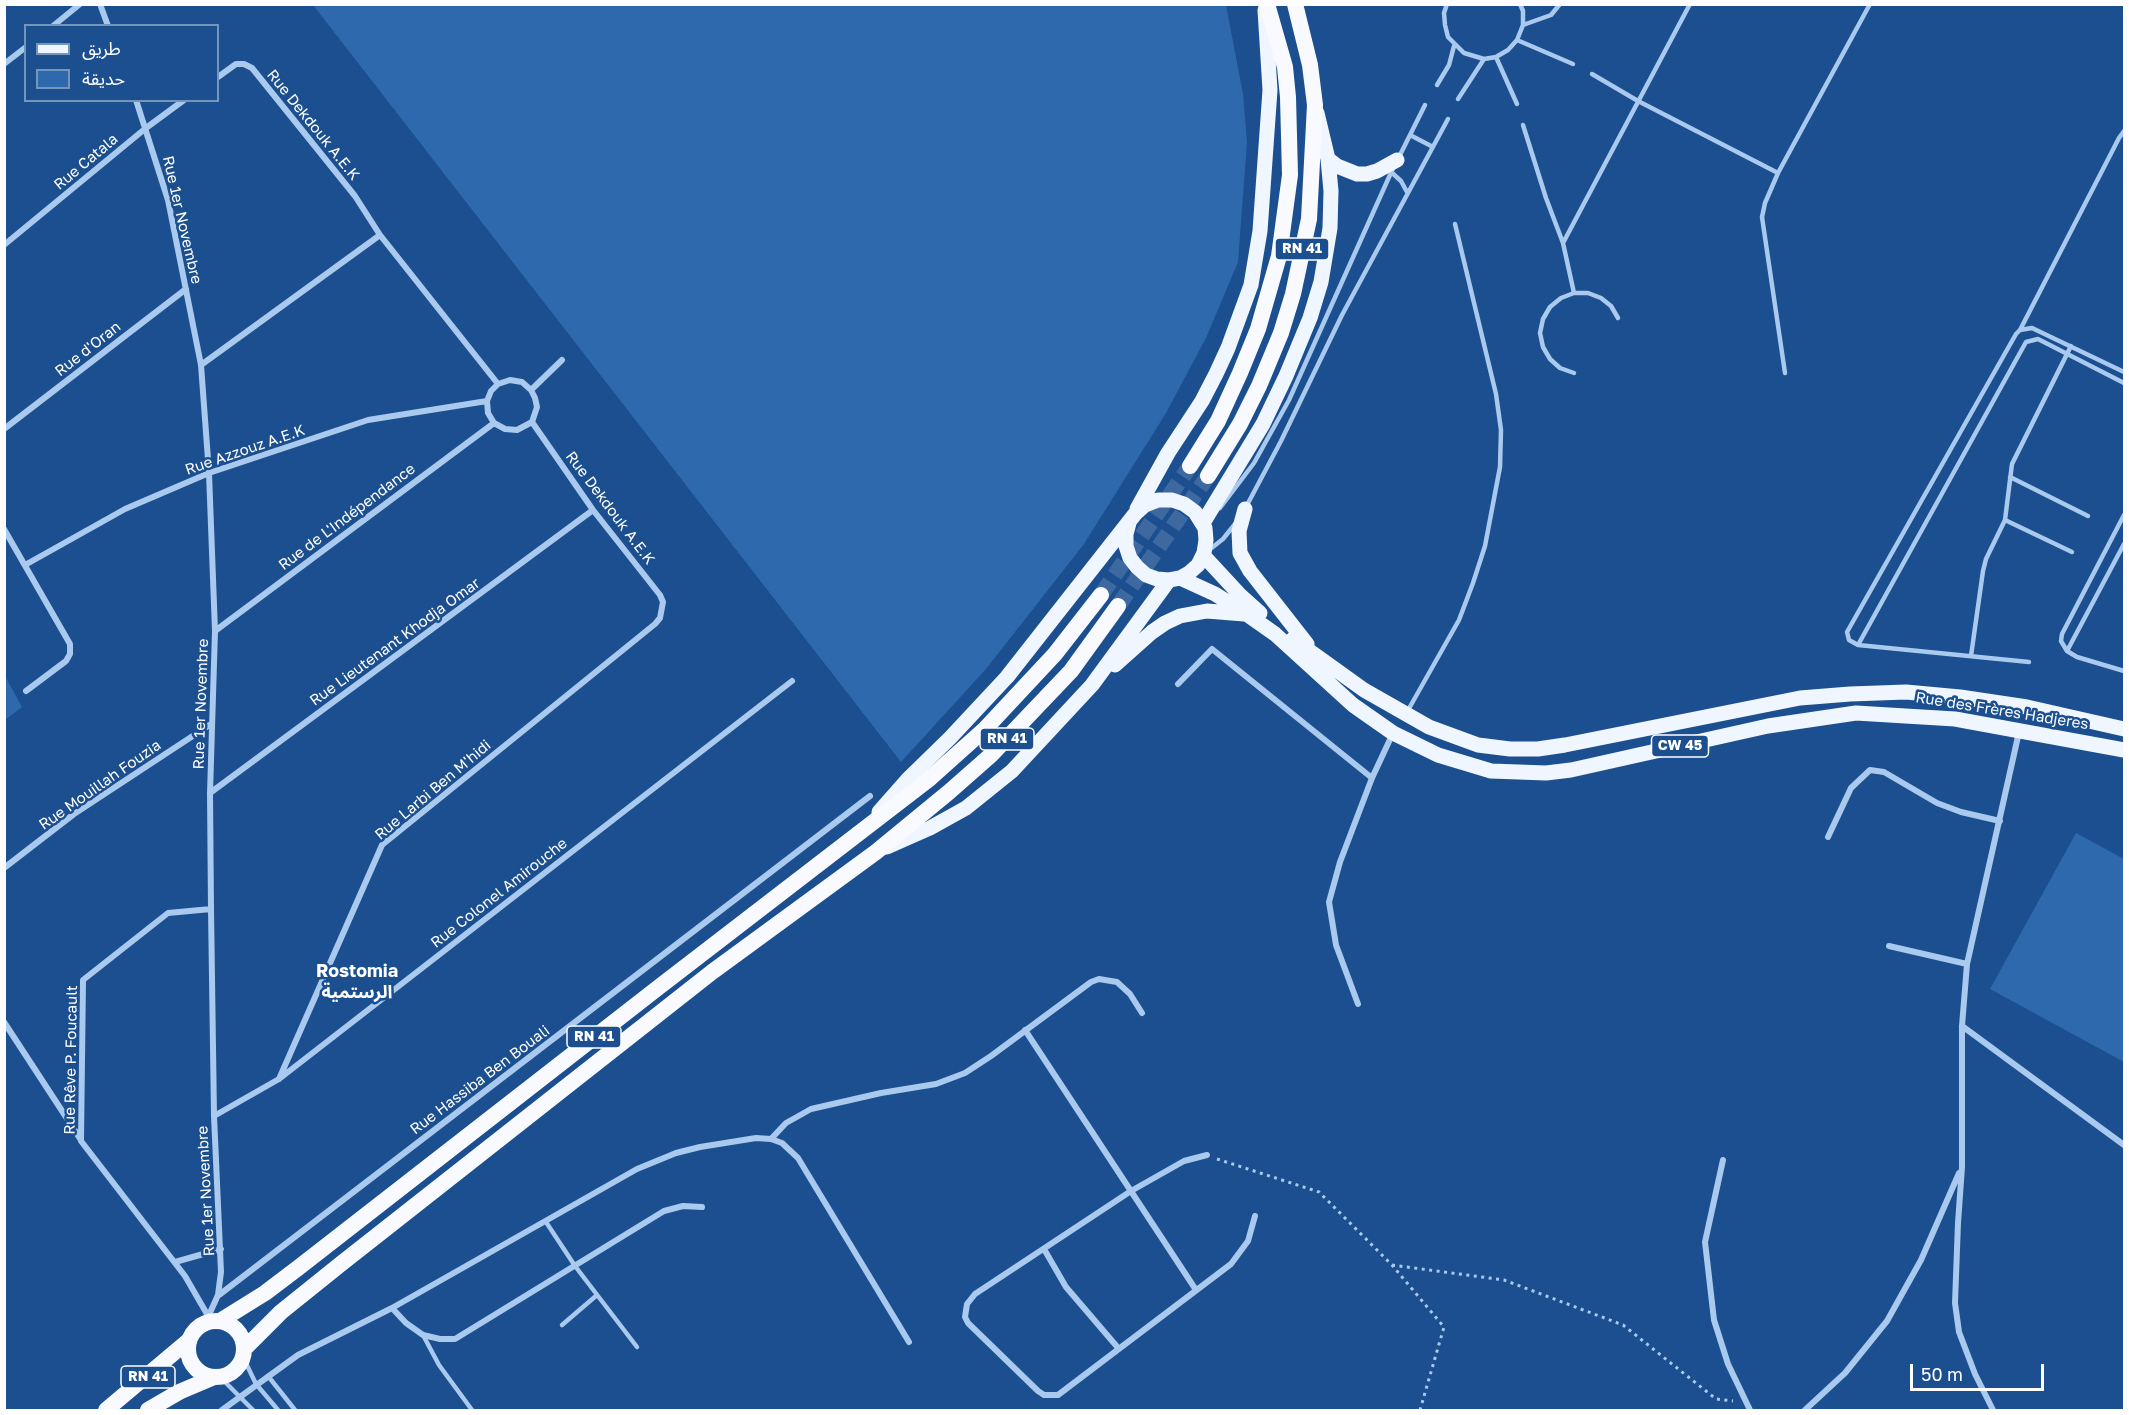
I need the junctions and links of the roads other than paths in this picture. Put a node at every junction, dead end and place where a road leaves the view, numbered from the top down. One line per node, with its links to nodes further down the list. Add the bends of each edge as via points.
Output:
1 (80, 4): 10 (street)
2 (100, 4): 11 (street)
3 (1265, 4): 62 (highway, RN 41, via 1285,67 1288,97 1290,176 1279,256 1258,329 1240,373 1218,421); 70 (main road, via 1270,90 1260,231 1251,285 1216,374)
4 (1295, 4): 28 (highway, RN 41)
5 (1447, 4): 14 (lane, via 1445,25)
6 (1520, 4): 12 (lane)
7 (1560, 4): 12 (lane, via 1551,15)
8 (1690, 4): 24 (lane)
9 (1870, 4): 38 (lane)
10 (55, 24)
11 (107, 24)
12 (1523, 25): 13 (lane)
13 (1517, 40): 16 (lane); 19 (lane)
14 (1454, 46): 17 (lane, via 1464,54); 22 (lane, via 1449,65)
15 (24, 49): 18 (street)
16 (1496, 57): 17 (lane); 27 (lane)
17 (1484, 59): 23 (lane)
18 (4, 64)
19 (1573, 64)
20 (1592, 74): 24 (lane)
21 (219, 76): 41 (street, Rue Dekdouk A.E.K, via 236,64 252,68 355,196)
22 (1437, 85)
23 (1458, 99)
24 (1638, 101): 38 (lane); 42 (lane)
25 (137, 102): 32 (street, Rue 1er Novembre)
26 (181, 102): 32 (street, Rue Catala)
27 (1516, 104)
28 (1315, 105): 36 (main road); 64 (highway, RN 41, via 1309,219 1293,294 1259,386)
29 (1425, 105): 34 (lane)
30 (1448, 119): 35 (lane)
31 (1523, 125): 42 (lane)
32 (146, 128): 43 (street, Rue Catala); 44 (street, Rue 1er Novembre, via 168,200)
33 (2124, 131): 47 (lane)
34 (1410, 135): 35 (lane); 37 (lane)
35 (1433, 147): 39 (lane)
36 (1328, 159): 37 (main road, via 1356,174); 72 (main road, via 1330,228 1310,318 1263,424)
37 (1391, 167): 39 (lane); 72 (lane, via 1307,362 1270,437)
38 (1778, 173): 54 (lane, via 1762,217)
39 (1407, 192): 66 (lane)
40 (1455, 224): 96 (lane, via 1496,394 1501,430 1500,467 1485,546 1459,620)
41 (380, 235): 51 (street); 56 (street, Rue Dekdouk A.E.K)
42 (1563, 243): 45 (lane)
43 (4, 244)
44 (186, 289): 51 (street, Rue 1er Novembre); 61 (street, Rue d'Oran)
45 (1574, 293): 46 (lane, via 1600,298); 53 (lane, via 1550,307 1540,333 1550,359)
46 (1618, 318)
47 (2020, 330): 48 (lane, via 2032,328); 84 (lane, via 1847,632 1849,640)
48 (2072, 346): 49 (lane); 52 (lane)
49 (2067, 354): 55 (lane); 65 (lane, via 2017,452); 84 (lane, via 2038,339 2023,345)
50 (562, 360): 57 (street)
51 (201, 365): 63 (street, Rue 1er Novembre)
52 (2124, 372)
53 (1574, 373)
54 (1785, 373)
55 (2124, 382)
56 (498, 384): 57 (street, via 522,382); 58 (street)
57 (531, 390): 59 (street, via 537,407)
58 (487, 401): 60 (street); 63 (street, Rue Azzouz A.E.K, via 368,420)
59 (532, 422): 60 (street, via 517,430); 67 (street, Rue Dekdouk A.E.K)
60 (494, 423): 83 (street, Rue de L'Indépendance)
61 (4, 429)
62 (1190, 466)
63 (209, 473): 77 (street, Rue Azzouz A.E.K, via 125,509); 83 (street, Rue 1er Novembre)
64 (1208, 476)
65 (2010, 477): 69 (lane); 71 (lane)
66 (1245, 509): 76 (lane, via 1223,539); 86 (main road, via 1239,531 1240,553)
67 (593, 510): 81 (street, Rue Dekdouk A.E.K, via 660,595); 104 (street, Rue Lieutenant Khodja Omar)
68 (2124, 515): 85 (lane, via 2062,634 2062,646)
69 (2088, 516)
70 (1132, 518): 72 (main road, via 1145,505 1172,500 1196,512); 78 (main road, via 1126,534 1130,558 1146,574); 107 (main road, via 1007,676)
71 (2005, 520): 75 (lane); 87 (lane, via 1983,571)
72 (1204, 526): 76 (main road)
73 (4, 529): 77 (street)
74 (2124, 544): 85 (lane)
75 (2072, 552)
76 (1204, 554): 78 (main road, via 1190,573); 86 (main road, via 1246,601)
77 (25, 565): 93 (street, via 70,644 66,661)
78 (1174, 579): 82 (main road, Rue des Frères Hadjeres, via 1215,594); 92 (main road)
79 (1101, 595): 107 (highway, RN 41, via 1055,654 985,729 928,780)
80 (1118, 606): 109 (highway, RN 41, via 1071,671 991,755)
81 (663, 610): 119 (street, Rue Larbi Ben M'hidi, via 655,624 382,845)
82 (1248, 615): 92 (main road, via 1207,611 1165,622); 101 (main road, Rue des Frères Hadjeres / CW 45, via 1275,634 1353,705)
83 (215, 631): 97 (street, Rue 1er Novembre)
84 (1858, 645): 87 (lane)
85 (2067, 651): 89 (lane)
86 (1316, 656): 96 (main road)
87 (1971, 656): 88 (lane)
88 (2029, 662)
89 (2124, 671)
90 (792, 681): 119 (street, Rue Colonel Amirouche)
91 (1178, 684): 103 (street, via 1212,649)
92 (1092, 685): 109 (main road, via 1012,771 966,808)
93 (26, 691)
94 (2014, 705): 95 (main road); 96 (main road, via 1906,692 1850,693 1800,698 1529,749 1478,745); 98 (main road, via 2009,717)
95 (2039, 710): 99 (main road); 100 (main road, via 2042,721)
96 (1406, 715)
97 (211, 724): 104 (street, Rue 1er Novembre); 110 (street, Rue Mouillah Fouzia, via 74,814)
98 (2015, 729): 100 (main road, Rue des Frères Hadjeres / CW 45); 101 (main road, Rue des Frères Hadjeres / CW 45, via 1955,719 1856,713 1768,726 1546,774 1491,771 1464,764); 106 (street)
99 (2124, 729)
100 (2037, 732): 102 (main road, Rue des Frères Hadjeres / CW 45)
101 (1393, 733): 103 (street)
102 (2124, 750)
103 (1372, 778): 114 (street, via 1329,902 1336,945)
104 (210, 793): 111 (street, Rue 1er Novembre)
105 (870, 796): 136 (street, Rue Hassiba Ben Bouali)
106 (2000, 821): 108 (street, via 1937,803 1884,772 1870,770 1851,788); 113 (street)
107 (865, 827): 139 (highway, RN 41, via 265,1293)
108 (1828, 837)
109 (876, 852): 146 (highway, RN 41, via 712,972 342,1263 281,1312)
110 (4, 868)
111 (211, 909): 120 (street, Rue 1er Novembre); 122 (street, Rue Rêve P. Foucault, via 168,913 83,980)
112 (1889, 946): 113 (street)
113 (1967, 964): 117 (street)
114 (1358, 1004)
115 (1142, 1013): 118 (street, via 1124,987 1099,979 1083,986)
116 (4, 1022): 122 (street)
117 (1962, 1026): 123 (street); 126 (street)
118 (1025, 1030): 121 (street, via 979,1065 951,1079 811,1109 786,1123); 127 (street)
119 (279, 1079): 120 (street, Rue Colonel Amirouche)
120 (214, 1116): 131 (street, Rue 1er Novembre)
121 (771, 1139): 130 (street, via 724,1142 666,1157 637,1169); 143 (street, via 791,1149 798,1158)
122 (81, 1141): 133 (street, Rue Rêve P. Foucault)
123 (2124, 1145)
124 (1207, 1155): 127 (street, via 1184,1161)
125 (1723, 1160): 158 (street, via 1705,1242 1714,1320 1728,1364)
126 (1962, 1167): 159 (street, via 1921,1260 1887,1321 1845,1373); 160 (street, via 1955,1303 1959,1332)
127 (1131, 1191): 132 (street); 135 (street)
128 (702, 1208): 134 (street, via 683,1206 664,1212)
129 (1255, 1216): 135 (street, via 1240,1253)
130 (546, 1222): 134 (lane); 138 (street)
131 (221, 1249): 133 (street); 136 (street, Rue 1er Novembre)
132 (1044, 1249): 145 (street, via 1071,1294); 145 (street, via 970,1298 965,1310 968,1323 1038,1391 1051,1397)
133 (175, 1262): 139 (street, Rue Rêve P. Foucault)
134 (575, 1266): 137 (lane); 141 (street, via 455,1339)
135 (1196, 1290): 145 (street)
136 (218, 1295): 139 (street, Rue 1er Novembre)
137 (597, 1295): 140 (lane); 144 (lane)
138 (392, 1308): 141 (street); 147 (street, via 303,1352)
139 (213, 1319): 142 (highway, via 197,1328); 146 (highway, via 227,1323 239,1334)
140 (562, 1325)
141 (423, 1335): 157 (lane, via 439,1365)
142 (188, 1341): 148 (highway, via 192,1365 204,1375); 151 (highway, RN 41)
143 (909, 1342)
144 (636, 1347)
145 (1119, 1349)
146 (244, 1353): 148 (highway, via 234,1371); 149 (lane)
147 (268, 1376): 149 (street); 156 (lane)
148 (216, 1378): 150 (lane); 152 (highway, RN 41, via 179,1392)
149 (256, 1384): 150 (street); 155 (lane)
150 (240, 1396): 153 (street); 154 (lane)
151 (106, 1410)
152 (148, 1410)
153 (222, 1410)
154 (253, 1410)
155 (278, 1410)
156 (295, 1410)
157 (472, 1410)
158 (1750, 1410)
159 (1805, 1410)
160 (1993, 1410)

